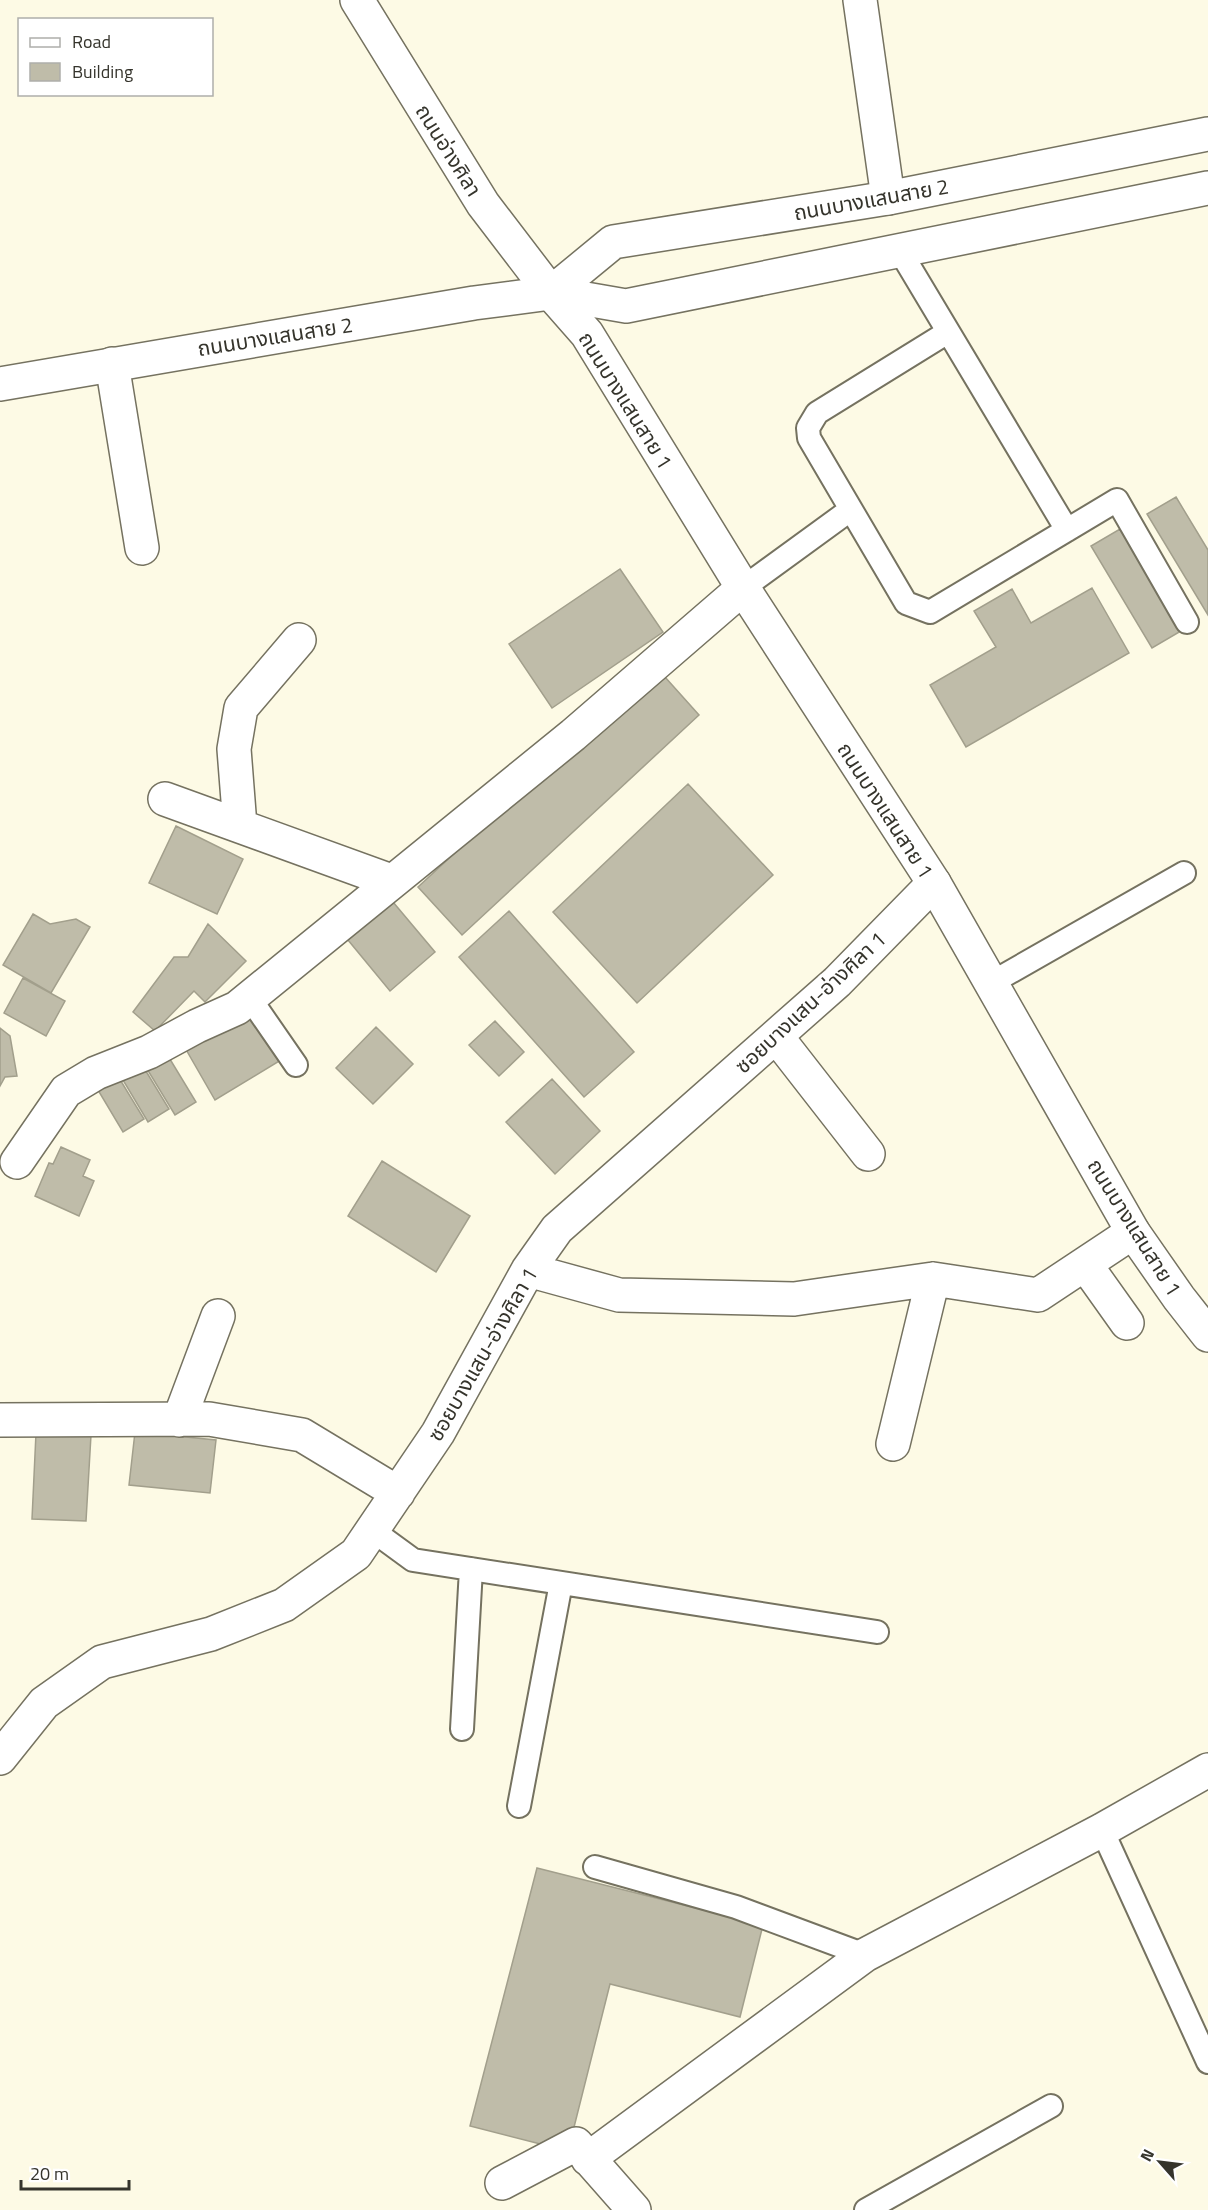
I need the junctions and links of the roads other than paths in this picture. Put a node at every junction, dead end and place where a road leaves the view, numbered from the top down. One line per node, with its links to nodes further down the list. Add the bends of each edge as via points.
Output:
1 (357, 0): 7 (street, ถนนอ่างศิลา, via 483,204)
2 (860, 0): 5 (street)
3 (1208, 134): 5 (street, ถนนบางแสนสาย 2)
4 (1208, 188): 6 (street, ถนนบางแสนสาย 2)
5 (888, 198): 7 (street, ถนนบางแสนสาย 2, via 613,242)
6 (900, 251): 7 (street, ถนนบางแสนสาย 2, via 626,306); 8 (lane)
7 (551, 293): 9 (street, ถนนบางแสนสาย 2); 14 (street, ถนนบางแสนสาย 1, via 587,334)
8 (948, 332): 11 (lane, via 817,413 808,428 809,438); 12 (lane)
9 (112, 364): 10 (street, ถนนบางแสนสาย 2); 13 (street)
10 (0, 384)
11 (850, 510): 12 (lane, via 906,603 930,612); 14 (lane)
12 (1067, 530): 15 (lane, via 1117,500)
13 (142, 548)
14 (743, 588): 20 (street, via 573,735); 21 (street, ถนนบางแสนสาย 1)
15 (1187, 622)
16 (299, 640): 18 (street, via 241,708 234,749)
17 (165, 799): 18 (street)
18 (240, 826): 20 (street)
19 (1184, 873): 22 (lane)
20 (391, 881): 23 (street)
21 (934, 883): 22 (street, ถนนบางแสนสาย 1); 24 (street, ซอยบางแสน-อ่างศิลา 1, via 837,982)
22 (991, 983): 28 (street, ถนนบางแสนสาย 1)
23 (249, 997): 25 (lane); 27 (street, via 237,1008 149,1052 96,1073 66,1091)
24 (776, 1036): 26 (street); 30 (street, ซอยบางแสน-อ่างศิลา 1, via 557,1229)
25 (296, 1065)
26 (867, 1154)
27 (17, 1162)
28 (1132, 1232): 29 (street); 34 (street, ถนนบางแสนสาย 1)
29 (1085, 1264): 31 (street, via 1038,1295); 33 (street)
30 (528, 1270): 31 (street, via 619,1295 759,1299 794,1299); 38 (street, ซอยบางแสน-อ่างศิลา 1, via 438,1433)
31 (933, 1279): 37 (street)
32 (218, 1316): 36 (street)
33 (1127, 1323)
34 (1208, 1335)
35 (0, 1420): 36 (street)
36 (179, 1420): 38 (street, via 209,1419 302,1435)
37 (893, 1444)
38 (398, 1493): 39 (street, ซอยบางแสน-อ่างศิลา 1)
39 (372, 1530): 40 (lane, via 413,1560); 44 (street, ซอยบางแสน-อ่างศิลา 1, via 356,1554 284,1605 211,1634 102,1662 44,1703)
40 (471, 1569): 41 (lane); 43 (lane)
41 (561, 1583): 42 (lane); 46 (lane)
42 (877, 1632)
43 (462, 1729)
44 (0, 1758)
45 (1208, 1770): 47 (street)
46 (519, 1806)
47 (1102, 1830): 49 (street); 50 (lane)
48 (596, 1867): 49 (lane, via 736,1907)
49 (865, 1955): 52 (street)
50 (1208, 2062)
51 (1051, 2106): 55 (lane)
52 (588, 2159): 53 (street, via 576,2144); 54 (street)
53 (502, 2183)
54 (634, 2210)
55 (866, 2210)

